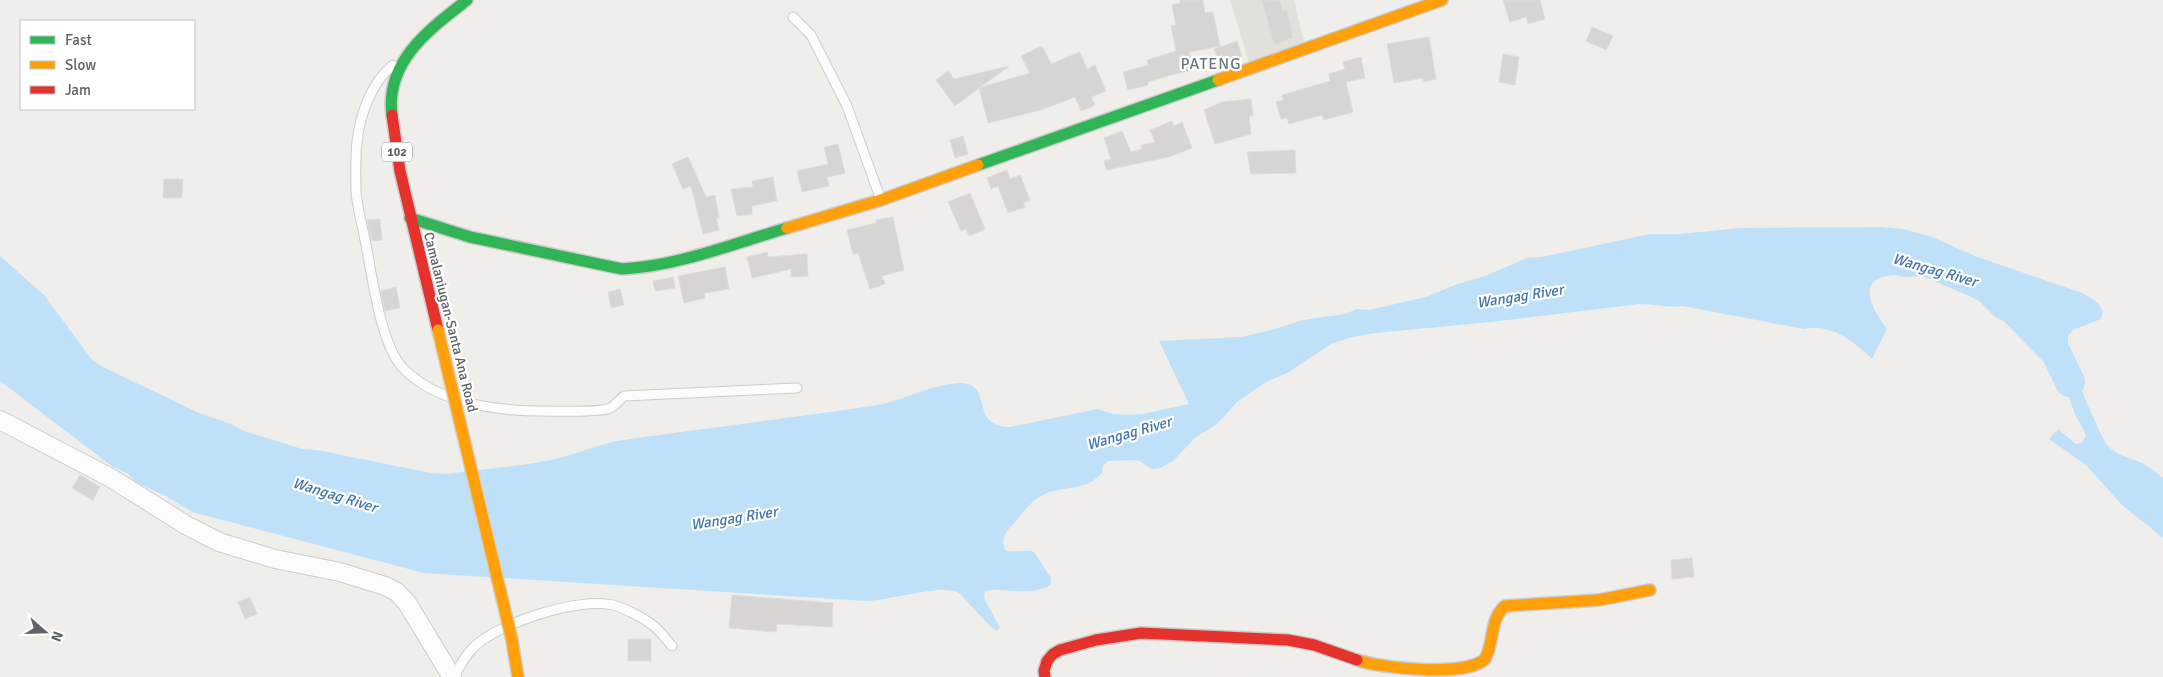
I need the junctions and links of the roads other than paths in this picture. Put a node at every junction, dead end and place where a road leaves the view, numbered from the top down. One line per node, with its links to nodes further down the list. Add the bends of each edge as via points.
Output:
1 (468, 0): 4 (street, Camalaniugan-Santa Ana Road / 102, via 425,33)
2 (1442, 0): 5 (street)
3 (793, 17): 5 (lane, via 811,35 847,106)
4 (409, 53): 6 (street, Camalaniugan-Santa Ana Road / 102, via 394,85 391,105); 7 (lane, via 381,76 371,93 357,142 356,193 377,302 392,353 402,368 438,392 479,406 513,411 609,408 624,396)
5 (881, 200): 6 (street, via 664,264 622,269 470,237)
6 (410, 218): 12 (street, Camalaniugan-Santa Ana Road / 102, bridge, via 512,640)
7 (797, 388)
8 (0, 420): 11 (street, via 111,478 219,542 275,560 340,572 397,592)
9 (1650, 590): 13 (street, via 1599,600 1502,608 1481,665 1452,674 1409,673 1372,666 1300,642 1140,633 1060,650 1048,658)
10 (672, 646): 11 (lane, via 652,624 614,605 590,603 555,609 482,640)
11 (453, 677)
12 (518, 677)
13 (1044, 677)

